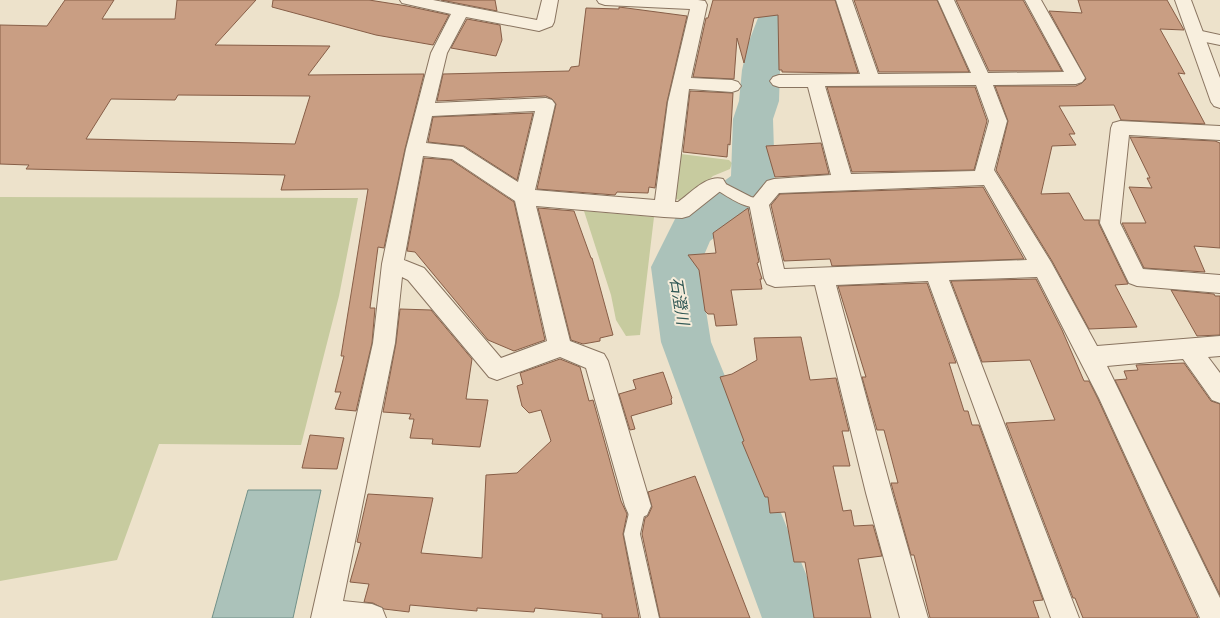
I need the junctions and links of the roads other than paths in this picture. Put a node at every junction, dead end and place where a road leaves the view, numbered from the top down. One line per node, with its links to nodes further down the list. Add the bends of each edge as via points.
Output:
1 (408, 0): 8 (street)
2 (550, 0): 8 (street, via 546,22 539,26)
3 (605, 0): 15 (street, via 699,5)
4 (844, 0): 12 (street)
5 (946, 0): 11 (street)
6 (1033, 0): 11 (street, via 1076,78)
7 (1183, 0): 9 (street)
8 (461, 10): 18 (street, via 439,53)
9 (1197, 35): 10 (street); 17 (street)
10 (1220, 40)
11 (982, 78): 12 (street); 21 (street, via 998,121 984,170)
12 (871, 80): 14 (street)
13 (779, 81): 14 (street)
14 (816, 81): 22 (street)
15 (682, 82): 16 (street); 26 (street, via 677,102)
16 (732, 86)
17 (1220, 102)
18 (426, 110): 20 (street); 24 (street, via 546,104)
19 (1220, 133): 31 (street, via 1120,128 1110,223 1137,277)
20 (416, 149): 24 (street, via 456,152); 27 (street)
21 (989, 178): 22 (street); 28 (street)
22 (843, 182): 25 (street, via 774,186)
23 (720, 186): 25 (lane); 26 (street, via 682,210)
24 (524, 197): 26 (street); 33 (street)
25 (754, 202): 30 (street, via 775,278)
26 (664, 209)
27 (394, 264): 33 (street, via 416,274 497,370); 38 (street, via 384,343)
28 (1044, 268): 29 (street); 35 (street)
29 (936, 273): 30 (street); 42 (street)
30 (823, 276): 41 (street)
31 (1220, 284)
32 (1220, 346): 34 (street)
33 (560, 347): 37 (street, via 596,361)
34 (1189, 349): 35 (street); 36 (street)
35 (1091, 357): 43 (street)
36 (1220, 392)
37 (638, 506): 40 (lane, via 632,534)
38 (326, 616): 39 (street)
39 (372, 618)
40 (650, 618)
41 (914, 618)
42 (1065, 618)
43 (1215, 618)

